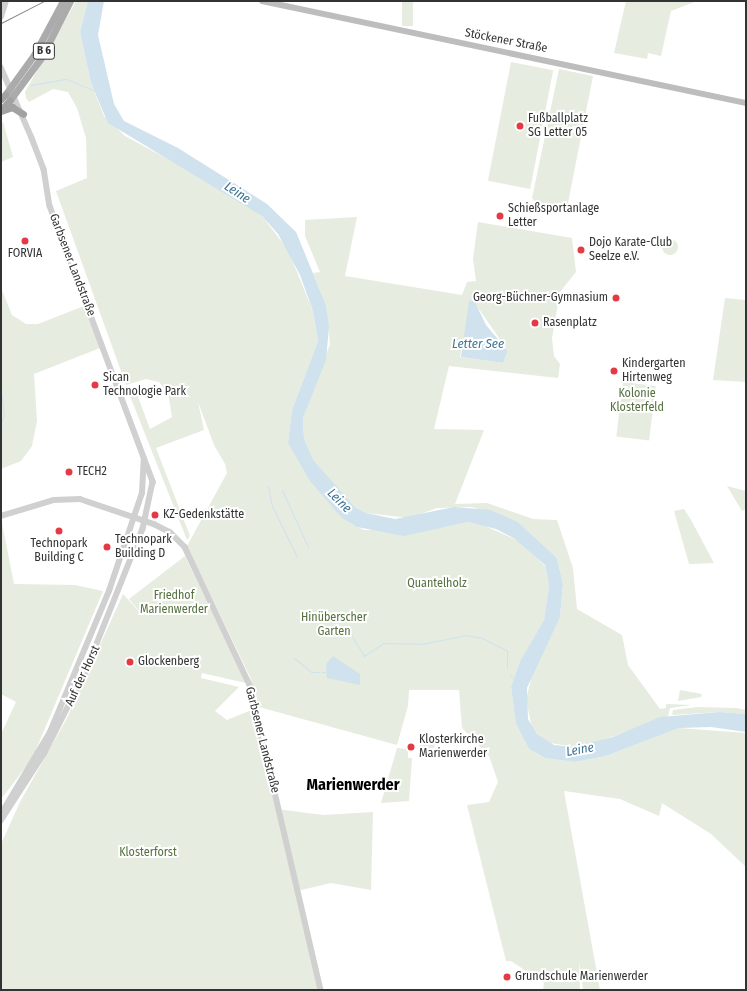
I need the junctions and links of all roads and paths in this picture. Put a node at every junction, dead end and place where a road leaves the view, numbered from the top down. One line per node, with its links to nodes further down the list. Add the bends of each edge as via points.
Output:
1 (6, 1): 5 (street)
2 (63, 1): 7 (main road, B 6)
3 (70, 1): 7 (main road, B 6, via 41,58)
4 (262, 1): 8 (main road, Stöckener Straße)
5 (1, 17)
6 (1, 67): 7 (street, Garbsener Landstraße)
7 (8, 95): 9 (highway, B 6); 10 (street, Garbsener Landstraße)
8 (746, 103)
9 (1, 111): 10 (highway, via 12,108)
10 (23, 114): 11 (street, Garbsener Landstraße, via 44,169 50,206)
11 (140, 441): 13 (street, Garbsener Landstraße, via 146,470); 14 (street, Garbsener Landstraße, via 153,482)
12 (1, 516): 13 (street, via 48,501 73,498)
13 (135, 517): 14 (street, Garbsener Landstraße); 15 (street, Auf der Horst, via 109,591 58,714 28,773)
14 (146, 520): 16 (street, Auf der Horst, via 75,695 45,752); 17 (street, Garbsener Landstraße, via 170,532 185,547 250,685)
15 (1, 814)
16 (1, 821)
17 (321, 990)

